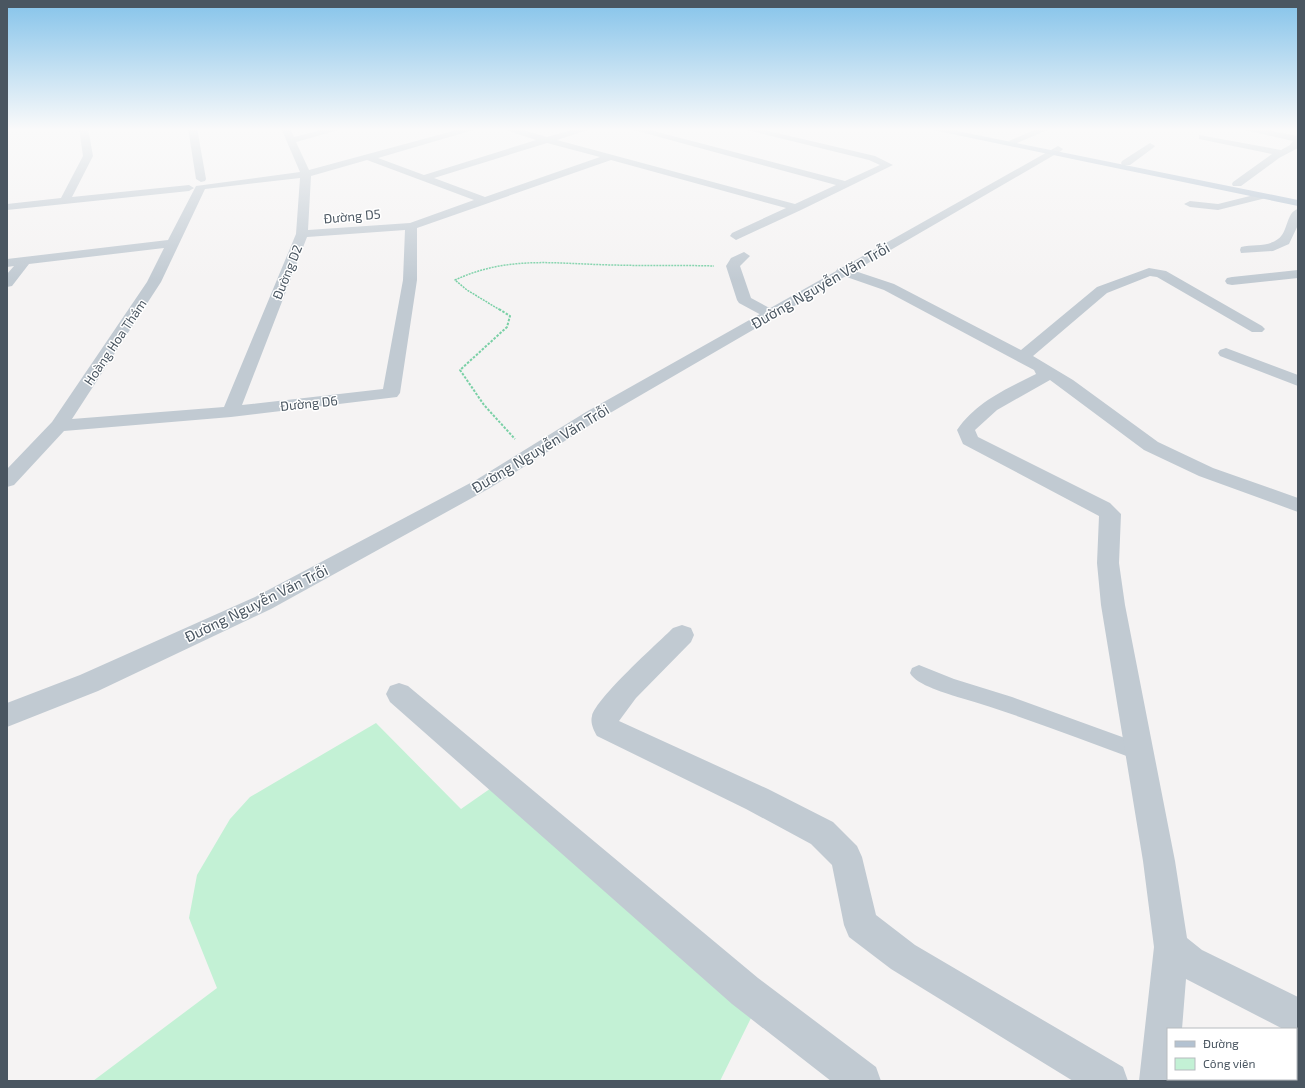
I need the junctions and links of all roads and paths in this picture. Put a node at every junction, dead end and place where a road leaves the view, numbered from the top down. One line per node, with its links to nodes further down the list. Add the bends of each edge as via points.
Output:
1 (76, 179): 18 (street)
2 (198, 179): 14 (street)
3 (242, 179): 14 (street)
4 (305, 179): 28 (street, Đường D2)
5 (426, 179): 20 (street)
6 (547, 179): 20 (street, Đường D5)
7 (687, 179): 25 (street)
8 (824, 179): 15 (street)
9 (856, 179): 15 (street)
10 (1006, 179): 38 (street, Đường Nguyễn Văn Trỗi)
11 (1183, 179): 17 (main road)
12 (1209, 179): 16 (main road)
13 (1245, 179): 16 (street)
14 (199, 184): 18 (street); 24 (street); 30 (street, Hoàng Hoa Thám)
15 (844, 184): 25 (street)
16 (1237, 184): 19 (main road)
17 (1262, 196): 22 (main road); 23 (street, via 1218,207)
18 (66, 197): 21 (street)
19 (1298, 197)
20 (484, 200): 27 (street, Đường D5)
21 (7, 203)
22 (1298, 203)
23 (1190, 204)
24 (7, 207)
25 (797, 208): 29 (street)
26 (1298, 212): 31 (street, via 1285,241)
27 (411, 226): 28 (street, Đường D5); 47 (street, Đường D6, via 410,280 391,393)
28 (302, 234): 47 (street, Đường D2)
29 (736, 236)
30 (173, 243): 34 (street); 48 (street, Hoàng Hoa Thám, via 154,282)
31 (1273, 247): 32 (street); 35 (street)
32 (1246, 250)
33 (744, 256): 37 (street)
34 (26, 260): 36 (street); 41 (street)
35 (1292, 261)
36 (7, 262)
37 (733, 266): 42 (street, via 744,300); 49 (path, via 546,262 500,264 468,272 455,280 510,316 507,328 460,370 484,406)
38 (843, 271): 42 (street, Đường Nguyễn Văn Trỗi); 45 (street, via 889,287)
39 (1298, 274): 40 (street)
40 (1232, 281)
41 (7, 282)
42 (770, 314): 49 (street, Đường Nguyễn Văn Trỗi, via 592,416)
43 (1257, 329): 45 (street, via 1161,274 1149,272 1102,290)
44 (1226, 353): 46 (street)
45 (1031, 362): 51 (street, via 1067,384 1151,446 1206,472); 56 (street, via 1045,376 972,420 966,430 970,440 1104,508 1110,514 1108,563)
46 (1298, 380)
47 (232, 412): 48 (street, Đường D6)
48 (59, 426): 50 (street, Hoàng Hoa Thám)
49 (530, 455): 55 (street, Đường Nguyễn Văn Trỗi, via 476,488 263,603 89,683)
50 (7, 481)
51 (1298, 505)
52 (682, 635): 60 (street, via 627,690 606,718 607,728 757,799 822,833 846,857 861,925 902,957)
53 (919, 672): 56 (lane, via 949,686 1012,705)
54 (399, 694): 59 (street, via 745,991)
55 (7, 715)
56 (1140, 752): 57 (street)
57 (1171, 947): 58 (street, via 1190,962); 61 (street)
58 (1298, 1017)
59 (862, 1081)
60 (1109, 1081)
61 (1158, 1081)

